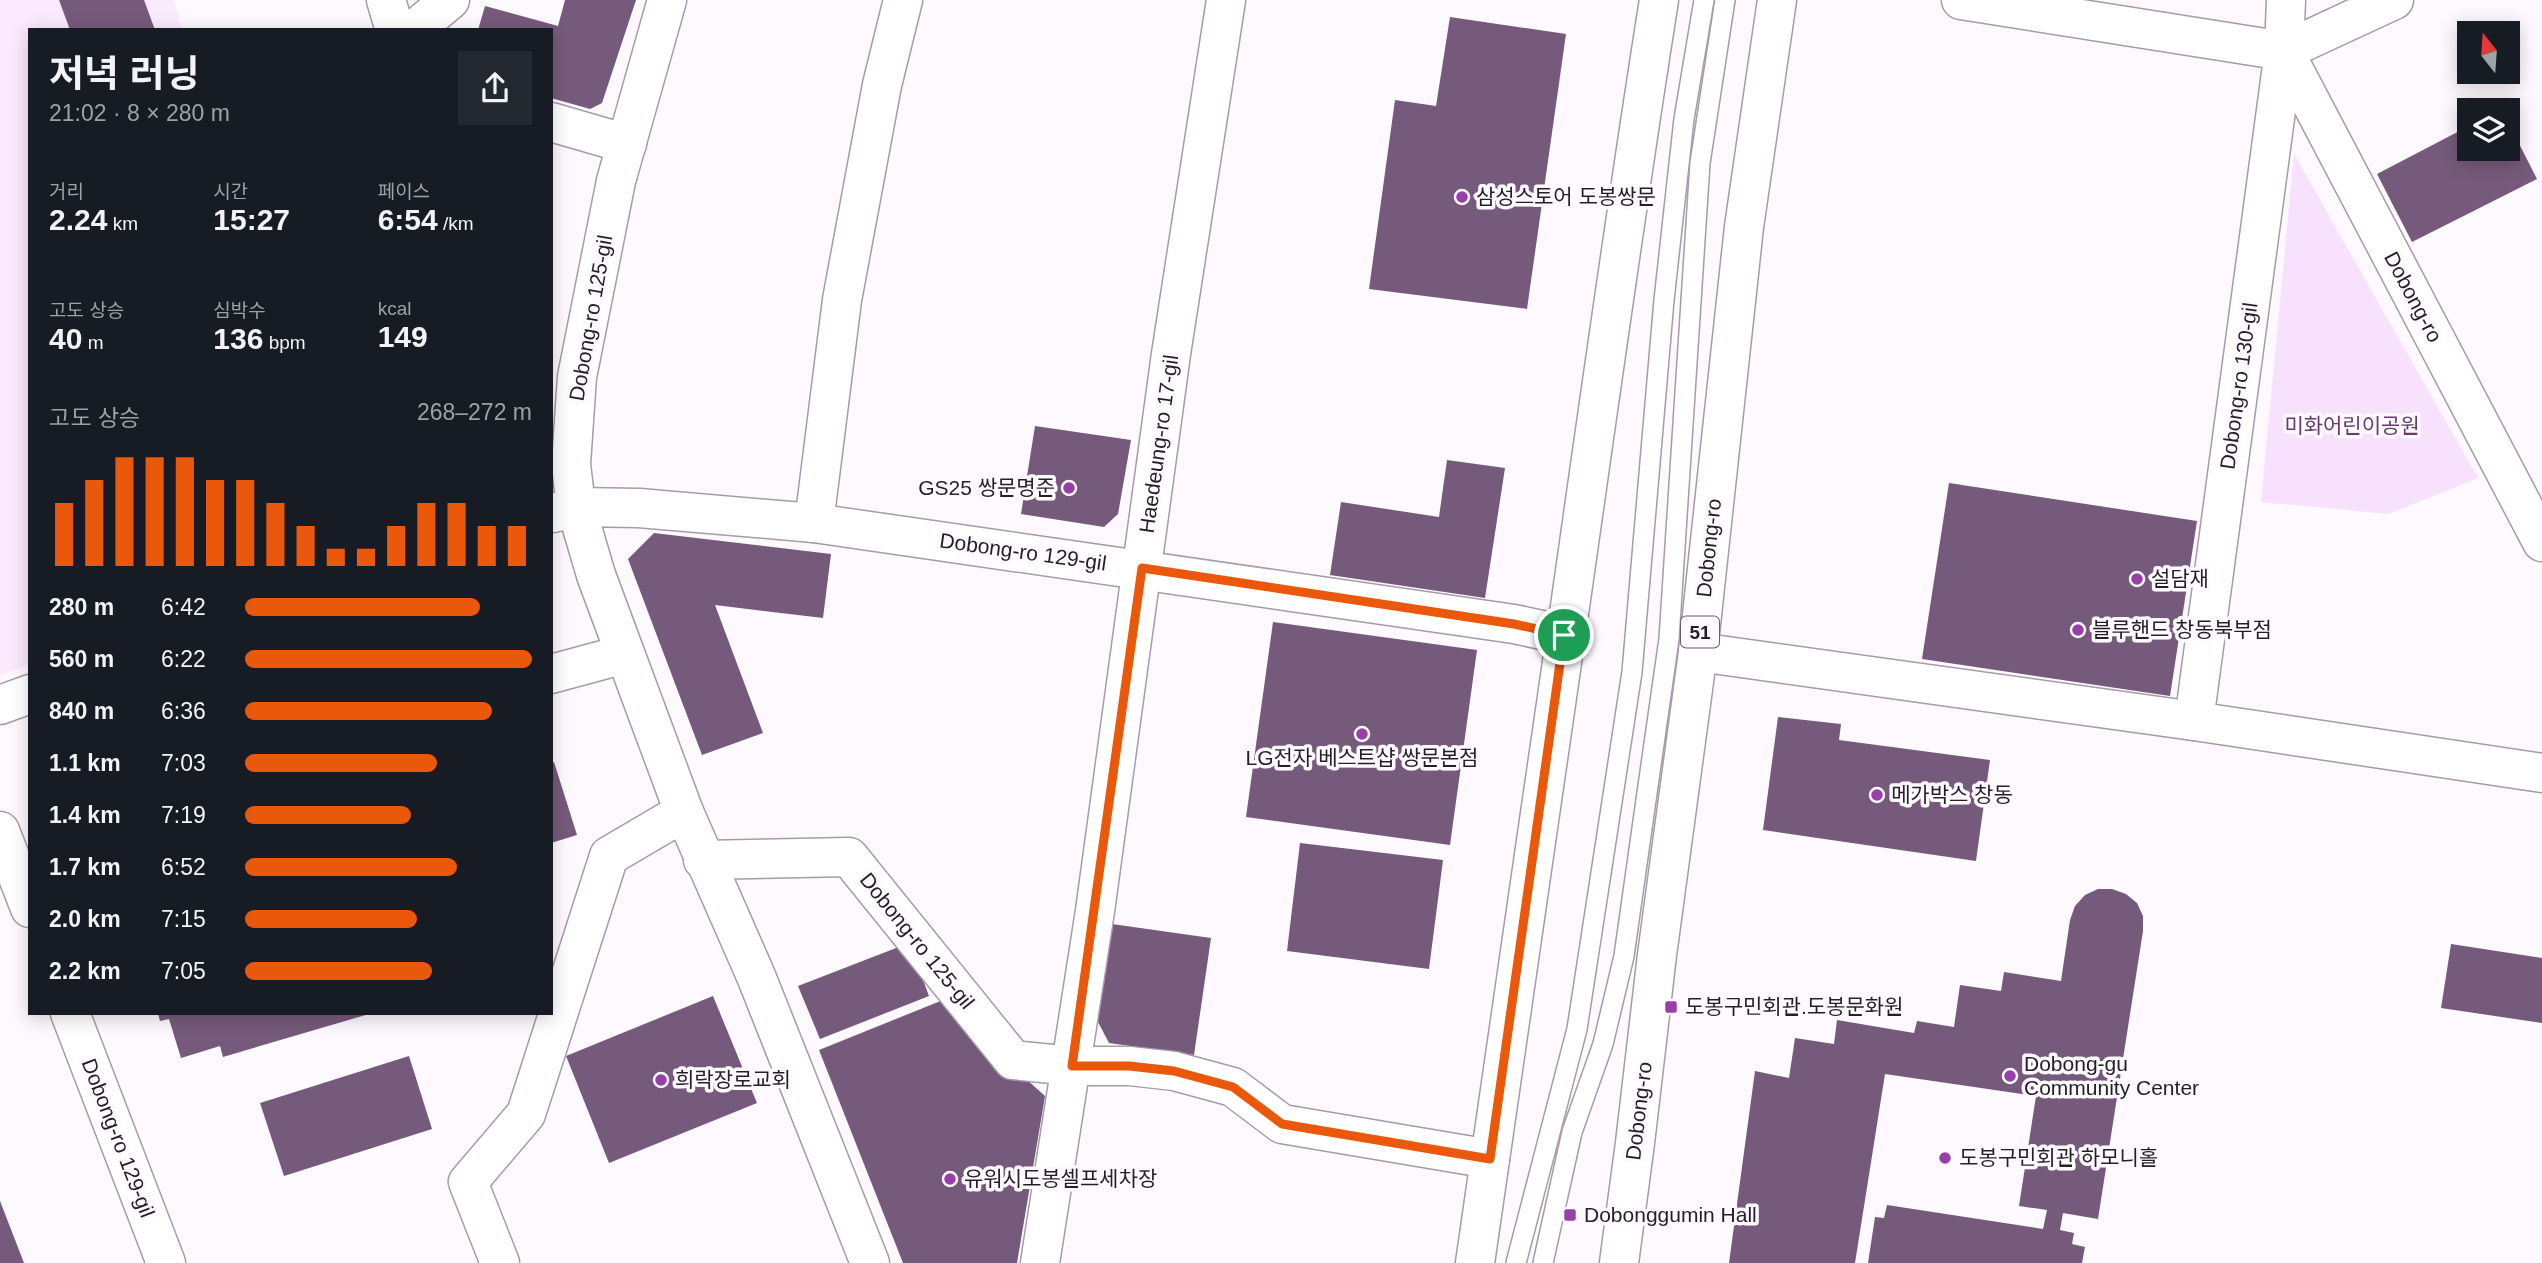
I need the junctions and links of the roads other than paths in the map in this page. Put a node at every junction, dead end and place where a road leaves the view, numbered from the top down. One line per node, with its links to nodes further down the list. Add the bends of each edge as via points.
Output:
1 (386, 0): 13 (street)
2 (450, 0): 14 (street)
3 (667, 0): 17 (street, Dobong-ro 125-gil)
4 (902, 0): 19 (street, via 842,300)
5 (1226, 0): 21 (street, Haedeung-ro 17-gil)
6 (1659, 0): 22 (street)
7 (1704, 0): 43 (lane, via 1684,119 1664,300 1632,672 1577,1029)
8 (1725, 0): 44 (lane, via 1700,163 1669,639 1647,793 1623,956 1603,1044 1572,1132)
9 (1777, 0): 23 (street, Dobong-ro / 51, via 1744,228)
10 (1961, 0): 15 (street)
11 (2286, 0): 15 (street, Dobong-ro)
12 (2394, 0): 15 (street)
13 (394, 28)
14 (416, 28)
15 (2284, 51): 20 (street, Dobong-ro); 28 (street, Dobong-ro 130-gil)
16 (553, 123): 17 (street)
17 (627, 144): 18 (street, Dobong-ro 125-gil, via 577,377)
18 (564, 510): 19 (street, Dobong-ro 129-gil, via 639,508); 24 (street, Dobong-ro 125-gil, via 596,575)
19 (814, 523): 21 (street, Dobong-ro 129-gil)
20 (2542, 542)
21 (1142, 568): 22 (street, Dobong-ro 129-gil); 36 (street, Haedeung-ro 17-gil)
22 (1564, 635): 37 (street)
23 (1698, 652): 28 (street); 45 (street, Dobong-ro / 51)
24 (625, 654): 25 (street); 30 (street, Dobong-ro 125-gil)
25 (553, 673)
26 (28, 695): 27 (street)
27 (0, 705)
28 (2194, 722): 29 (street)
29 (2542, 773)
30 (684, 812): 32 (street, Dobong-ro 125-gil); 39 (street, via 609,856 526,1114 468,1182)
31 (0, 831): 33 (street)
32 (704, 860): 36 (street, Dobong-ro 125-gil, via 849,857 1013,1060); 40 (street, Dobong-ro 125-gil, via 756,976)
33 (22, 863): 34 (street)
34 (28, 897)
35 (71, 1015): 38 (street, Dobong-ro 129-gil)
36 (1072, 1066): 37 (street, via 1174,1071 1233,1087 1282,1124); 41 (street, Haedeung-ro 17-gil)
37 (1490, 1159): 42 (street)
38 (166, 1263)
39 (500, 1263)
40 (870, 1263)
41 (1040, 1263)
42 (1475, 1263)
43 (1516, 1263)
44 (1543, 1263)
45 (1619, 1263)

